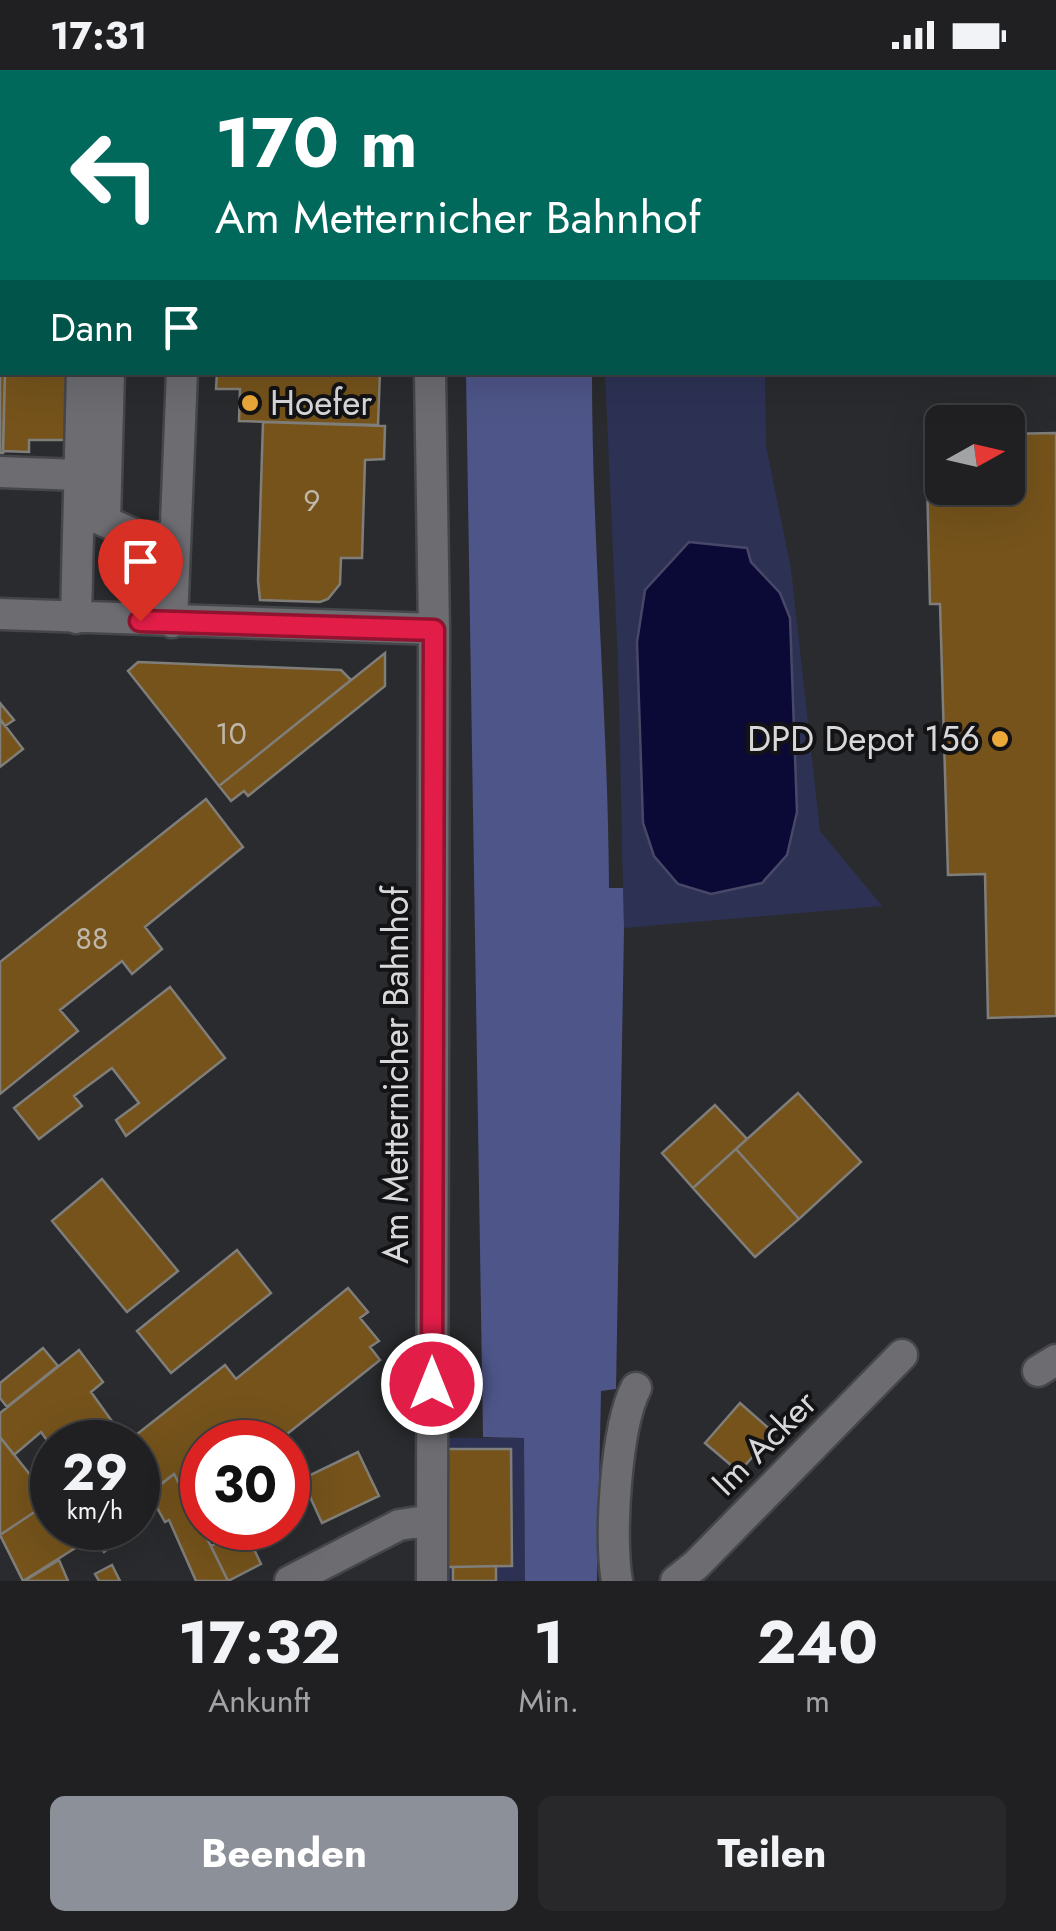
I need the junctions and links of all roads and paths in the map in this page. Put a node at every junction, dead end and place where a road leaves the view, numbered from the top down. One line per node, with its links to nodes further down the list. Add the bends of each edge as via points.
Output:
1 (82, 375): 6 (street)
2 (109, 375): 7 (street)
3 (182, 375): 8 (street)
4 (430, 375): 12 (street, Am Metternicher Bahnhof)
5 (0, 472): 6 (street)
6 (79, 475): 7 (street)
7 (92, 516): 8 (street, via 140,538); 10 (street)
8 (175, 538): 11 (street)
9 (0, 614): 10 (street)
10 (76, 618): 11 (street)
11 (172, 622): 12 (street)
12 (434, 630): 15 (street, Am Metternicher Bahnhof)
13 (902, 1356): 19 (street, Im Acker)
14 (636, 1388): 18 (street, via 619,1448)
15 (432, 1520): 16 (street, via 399,1525); 17 (street)
16 (290, 1581)
17 (432, 1581)
18 (617, 1581)
19 (676, 1581)

